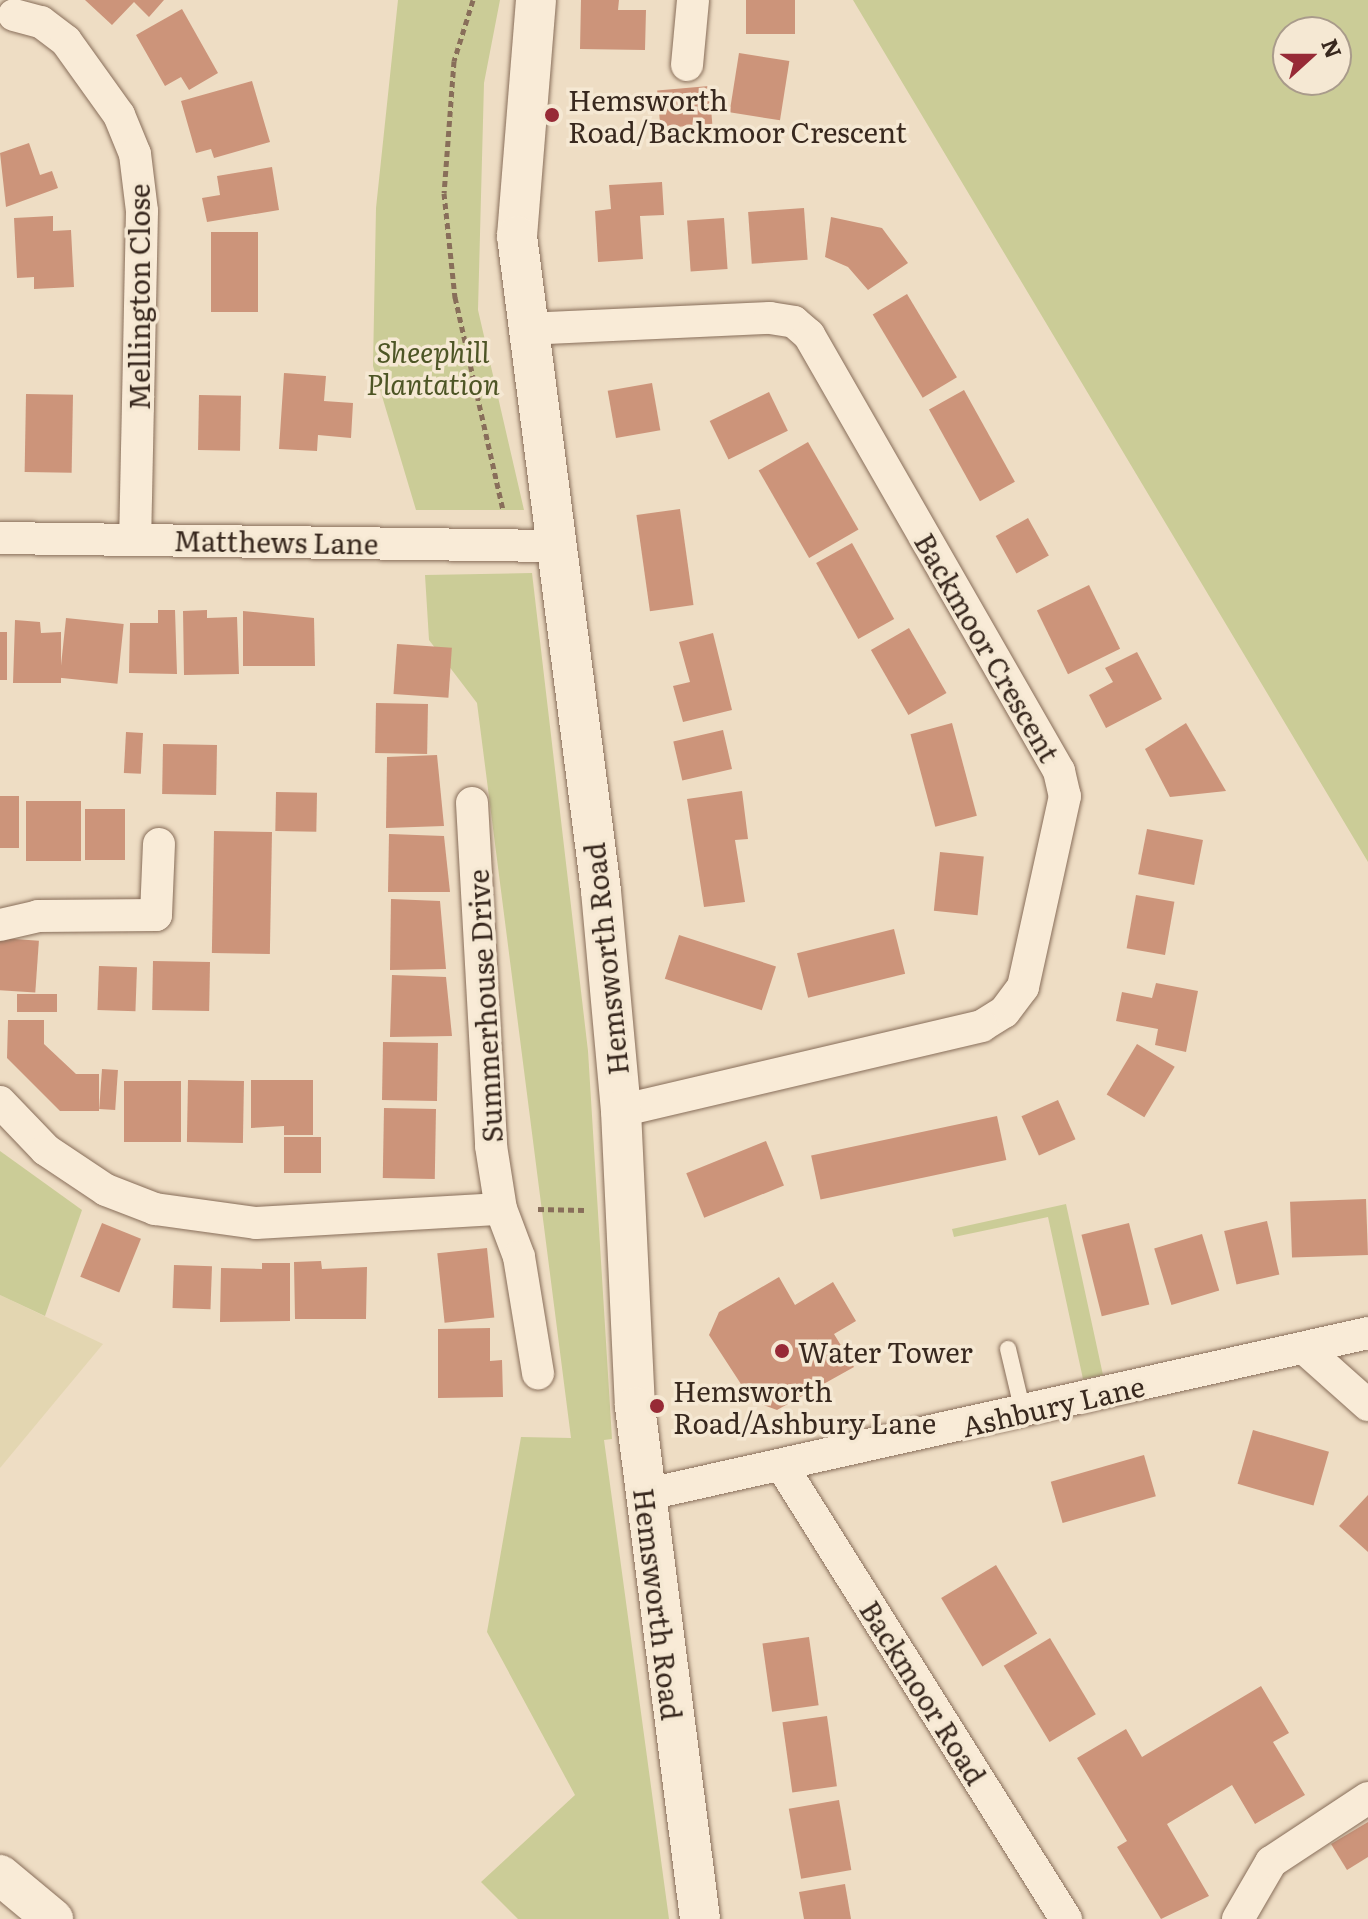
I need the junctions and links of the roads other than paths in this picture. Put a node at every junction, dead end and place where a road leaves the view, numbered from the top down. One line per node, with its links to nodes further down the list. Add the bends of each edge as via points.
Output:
1 (536, 0): 5 (street, Hemsworth Road, via 517,236)
2 (693, 0): 4 (street)
3 (14, 15): 6 (street, Mellington Close, via 41,22 66,41 119,115 135,154 142,211)
4 (687, 65)
5 (525, 329): 8 (street, Hemsworth Road); 13 (street, Backmoor Crescent, via 770,318 794,322 809,335 1051,758 1065,796 1023,987 1004,1012 982,1026)
6 (135, 537): 7 (street, Matthews Lane); 8 (street, Matthews Lane)
7 (0, 538)
8 (533, 546): 13 (street, Hemsworth Road, via 601,891)
9 (472, 803): 14 (street, Summerhouse Drive, via 491,1146)
10 (159, 844): 11 (street, via 156,915 38,916)
11 (0, 925)
12 (0, 1102): 14 (street, via 46,1150 106,1190 155,1209 256,1223)
13 (621, 1111): 22 (street, Hemsworth Road)
14 (501, 1209): 18 (street, Summerhouse Drive, via 519,1257)
15 (1368, 1333): 16 (street, Ashbury Lane)
16 (1304, 1348): 19 (street); 20 (street, Ashbury Lane)
17 (1008, 1349): 20 (lane)
18 (538, 1373)
19 (1368, 1405)
20 (1023, 1412): 21 (street, Ashbury Lane, via 871,1436)
21 (782, 1466): 22 (street, Ashbury Lane); 27 (street, Backmoor Road)
22 (644, 1495): 26 (street, Hemsworth Road)
23 (1368, 1798): 28 (street, via 1271,1862)
24 (0, 1875): 25 (street)
25 (53, 1919)
26 (700, 1919)
27 (1066, 1919)
28 (1238, 1919)

